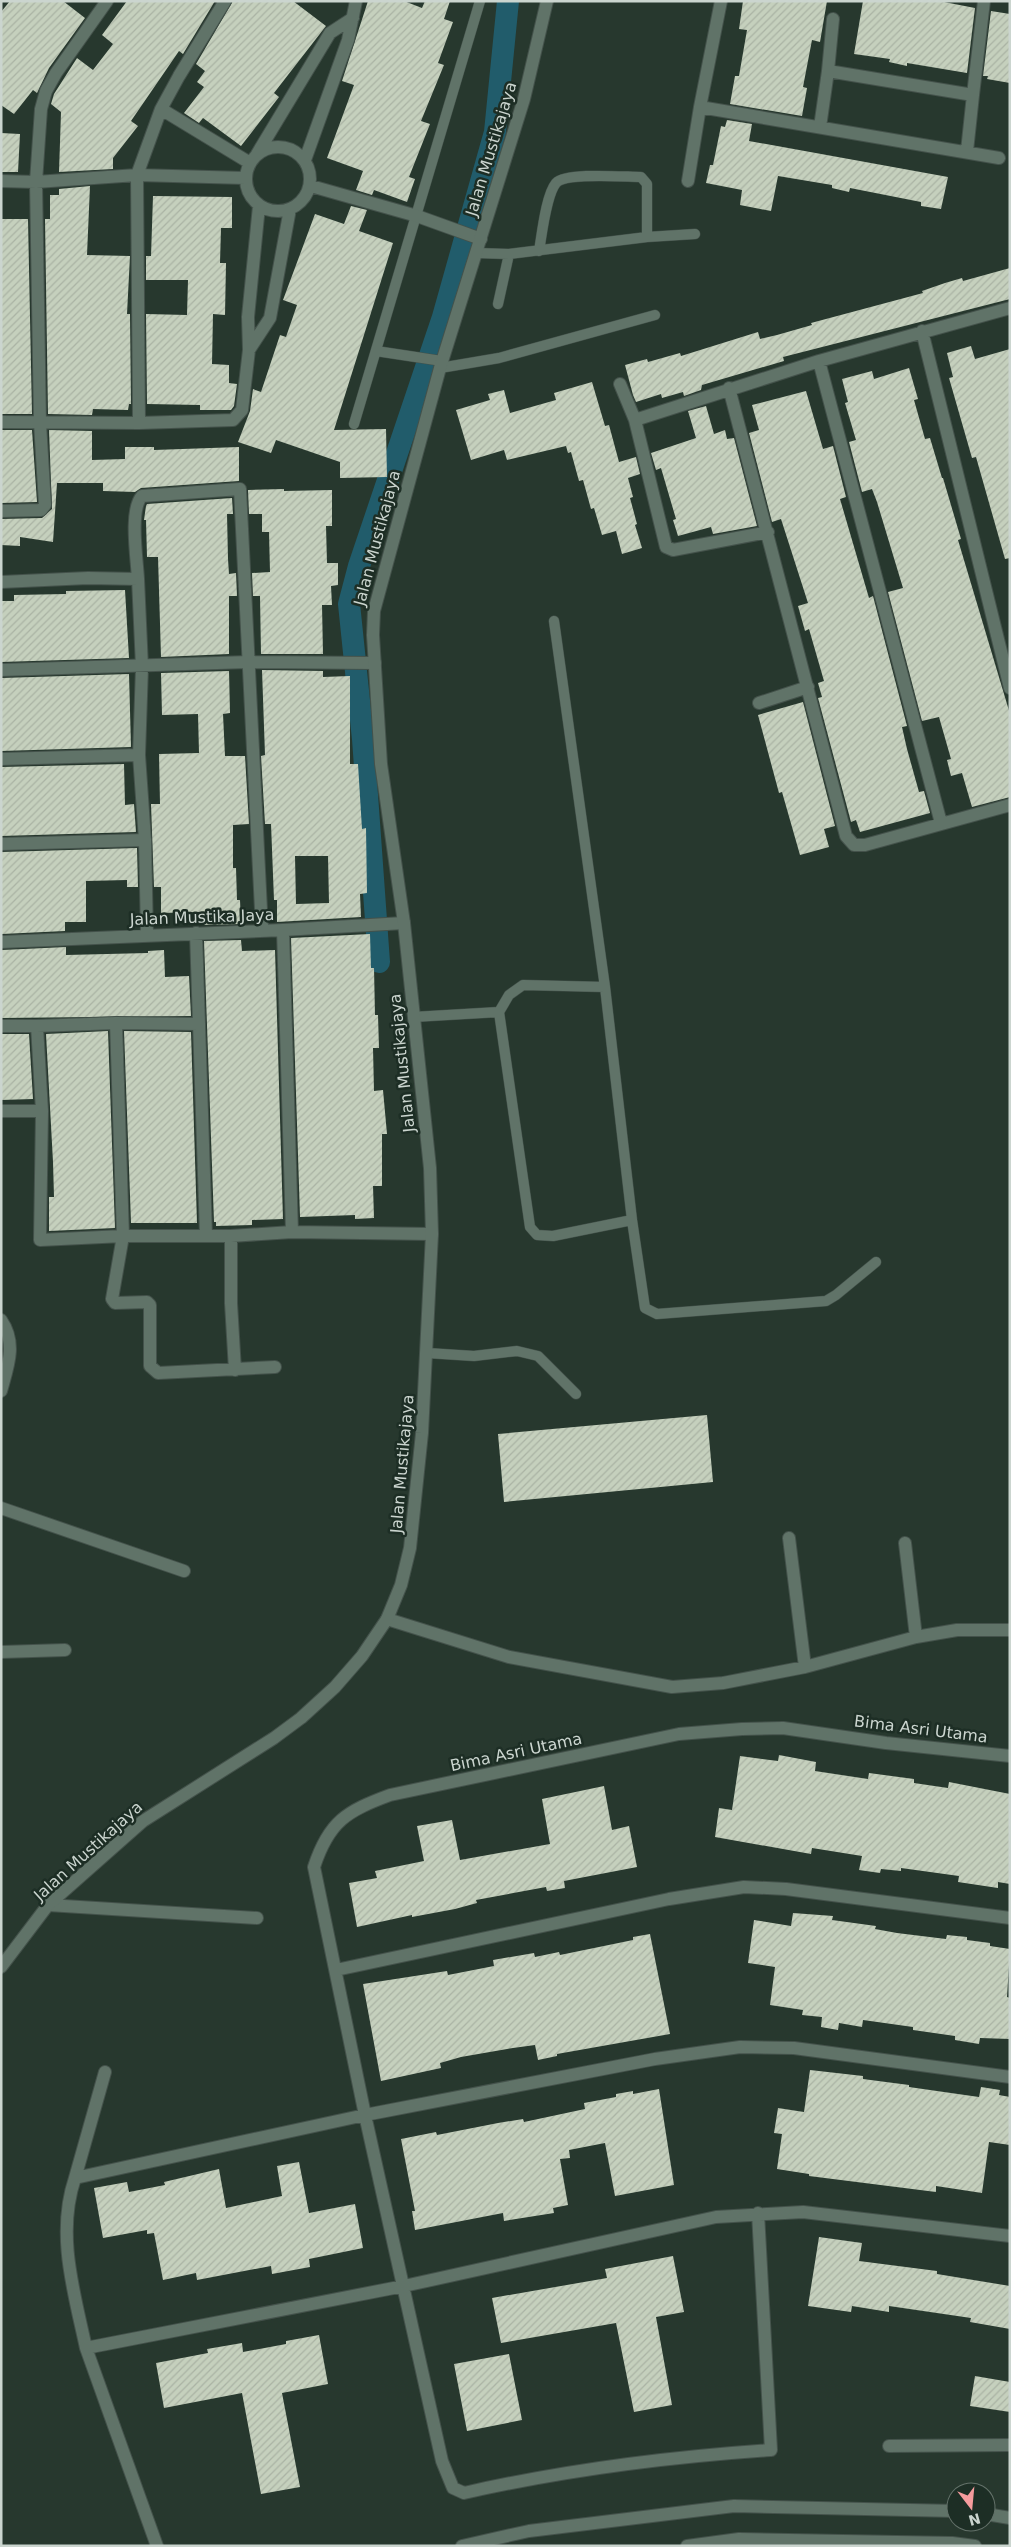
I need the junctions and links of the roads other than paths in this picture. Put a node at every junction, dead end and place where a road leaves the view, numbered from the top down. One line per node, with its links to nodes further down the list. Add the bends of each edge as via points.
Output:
1 (107, 1): 22 (street, via 46,91 41,109)
2 (225, 1): 13 (street)
3 (356, 1): 8 (street)
4 (480, 1): 27 (lane)
5 (547, 1): 30 (street, Jalan Mustikajaya, via 524,99)
6 (721, 1): 12 (street)
7 (984, 1): 11 (street)
8 (353, 18): 17 (street, via 330,33); 18 (street)
9 (834, 19): 10 (street)
10 (828, 71): 11 (street); 14 (street)
11 (973, 95): 15 (street)
12 (700, 107): 14 (street); 23 (street)
13 (161, 109): 17 (street); 19 (street)
14 (820, 127): 15 (street)
15 (967, 151): 16 (street)
16 (999, 158)
17 (253, 159): 18 (street, via 282,147); 20 (street)
18 (305, 160): 24 (street)
19 (137, 175): 20 (street); 22 (street); 47 (street)
20 (245, 178): 25 (street, via 250,195)
21 (1, 181): 22 (street)
22 (36, 182): 46 (street)
23 (688, 182)
24 (311, 186): 26 (street, via 302,200); 27 (street)
25 (259, 206): 26 (street); 38 (street, via 248,317)
26 (290, 209): 38 (street, via 270,318)
27 (417, 216): 30 (street); 39 (lane)
28 (695, 234): 29 (lane)
29 (647, 237): 31 (lane); 31 (lane, via 647,184 641,177 569,177 557,182 551,193)
30 (481, 240): 32 (street, Jalan Mustikajaya)
31 (539, 251): 33 (lane)
32 (476, 253): 33 (lane); 41 (street, Jalan Mustikajaya)
33 (509, 254): 34 (lane)
34 (498, 304)
35 (1010, 308): 37 (street)
36 (655, 315): 41 (lane, via 499,358)
37 (922, 331): 40 (street); 59 (street)
38 (249, 350): 47 (street, via 242,410 233,420)
39 (376, 351): 41 (lane); 48 (lane)
40 (818, 361): 43 (street); 64 (street)
41 (441, 364): 55 (street, Jalan Mustikajaya, via 374,611)
42 (620, 384): 44 (street)
43 (729, 388): 44 (street); 50 (street)
44 (635, 420): 50 (street, via 666,547 674,550)
45 (1, 422): 46 (street)
46 (40, 423): 47 (street); 49 (street, via 45,505 41,510)
47 (139, 423)
48 (354, 424)
49 (1, 511)
50 (768, 532): 58 (street)
51 (138, 579): 52 (street); 54 (street, via 135,515 142,496 240,489); 56 (street)
52 (1, 582)
53 (554, 621): 73 (lane)
54 (248, 662): 55 (street); 56 (street); 68 (street)
55 (374, 663): 67 (street, Jalan Mustikajaya, via 380,764)
56 (142, 667): 57 (street); 61 (street)
57 (1, 670)
58 (808, 687): 60 (street); 64 (street, via 846,836 854,845 865,845)
59 (1010, 688)
60 (759, 703)
61 (139, 755): 62 (street); 65 (street)
62 (1, 759)
63 (1010, 805): 64 (street)
64 (941, 823)
65 (145, 840): 66 (street); 71 (street)
66 (1, 844)
67 (404, 923): 69 (street, Jalan Mustika Jaya); 75 (street, Jalan Mustikajaya)
68 (262, 930): 69 (street, Jalan Mustika Jaya); 70 (street, Jalan Mustika Jaya)
69 (283, 930): 83 (street)
70 (196, 933): 71 (street, Jalan Mustika Jaya); 77 (street)
71 (147, 936): 72 (street, Jalan Mustika Jaya)
72 (1, 942)
73 (605, 986): 74 (lane, via 523,985 509,995); 82 (lane)
74 (499, 1012): 75 (lane); 82 (lane, via 530,1227 537,1235 553,1236)
75 (413, 1017): 84 (street, Jalan Mustikajaya, via 430,1168)
76 (116, 1023): 77 (street); 79 (street); 86 (street)
77 (200, 1024): 85 (street)
78 (1, 1026): 79 (street)
79 (37, 1026): 81 (street)
80 (1, 1111): 81 (street)
81 (42, 1111): 86 (street, via 39,1238 43,1242)
82 (632, 1220): 88 (lane, via 645,1308 657,1314 826,1301)
83 (292, 1232): 84 (street); 87 (street)
84 (432, 1234): 90 (street, Jalan Mustikajaya)
85 (206, 1235): 86 (street); 87 (street)
86 (123, 1236): 92 (street, via 112,1300 115,1304 147,1302 150,1305 150,1366 158,1373)
87 (232, 1236): 92 (street)
88 (876, 1262)
89 (1, 1320): 93 (street, via 11,1345)
90 (427, 1354): 94 (lane, via 474,1356 517,1351 538,1356); 99 (street, Jalan Mustikajaya, via 410,1548 401,1586)
91 (276, 1367): 92 (street)
92 (235, 1370)
93 (1, 1391)
94 (576, 1394)
95 (1, 1508): 98 (street)
96 (789, 1538): 104 (street)
97 (905, 1543): 101 (street)
98 (184, 1571)
99 (388, 1619): 104 (street, via 509,1657 672,1687 723,1683); 106 (street, Jalan Mustikajaya, via 335,1687 301,1718 143,1821)
100 (1010, 1630): 101 (street, via 957,1630)
101 (916, 1637): 104 (street)
102 (65, 1650): 103 (street)
103 (1, 1652)
104 (805, 1667)
105 (1010, 1756): 110 (street, Bima Asri Utama, via 783,1728 742,1729 679,1734 390,1795 356,1808 340,1822 328,1836 314,1866)
106 (48, 1905): 107 (street); 109 (street, Jalan Mustikajaya)
107 (257, 1918)
108 (1010, 1918): 110 (street, via 786,1889 744,1887 669,1899)
109 (1, 1966)
110 (336, 1970): 113 (street, Bima Asri Utama)
111 (105, 2072): 114 (street)
112 (1010, 2077): 113 (street, via 794,2048 740,2047 655,2059)
113 (365, 2115): 114 (street); 117 (street, Bima Asri Utama)
114 (75, 2178): 118 (street, via 66,2234)
115 (758, 2214): 116 (street, via 802,2212); 117 (street, via 716,2217); 117 (street, Bima Asri Utama, via 771,2450 614,2464 464,2493 453,2488 442,2461)
116 (1010, 2236)
117 (404, 2286): 118 (street)
118 (86, 2348): 124 (street)
119 (1010, 2445): 120 (street)
120 (889, 2446)
121 (946, 2510): 125 (street, via 734,2506 529,2531)
122 (996, 2516): 123 (street)
123 (1010, 2518)
124 (157, 2546)
125 (462, 2546)
126 (687, 2546): 127 (street, via 739,2539)
127 (975, 2546)

